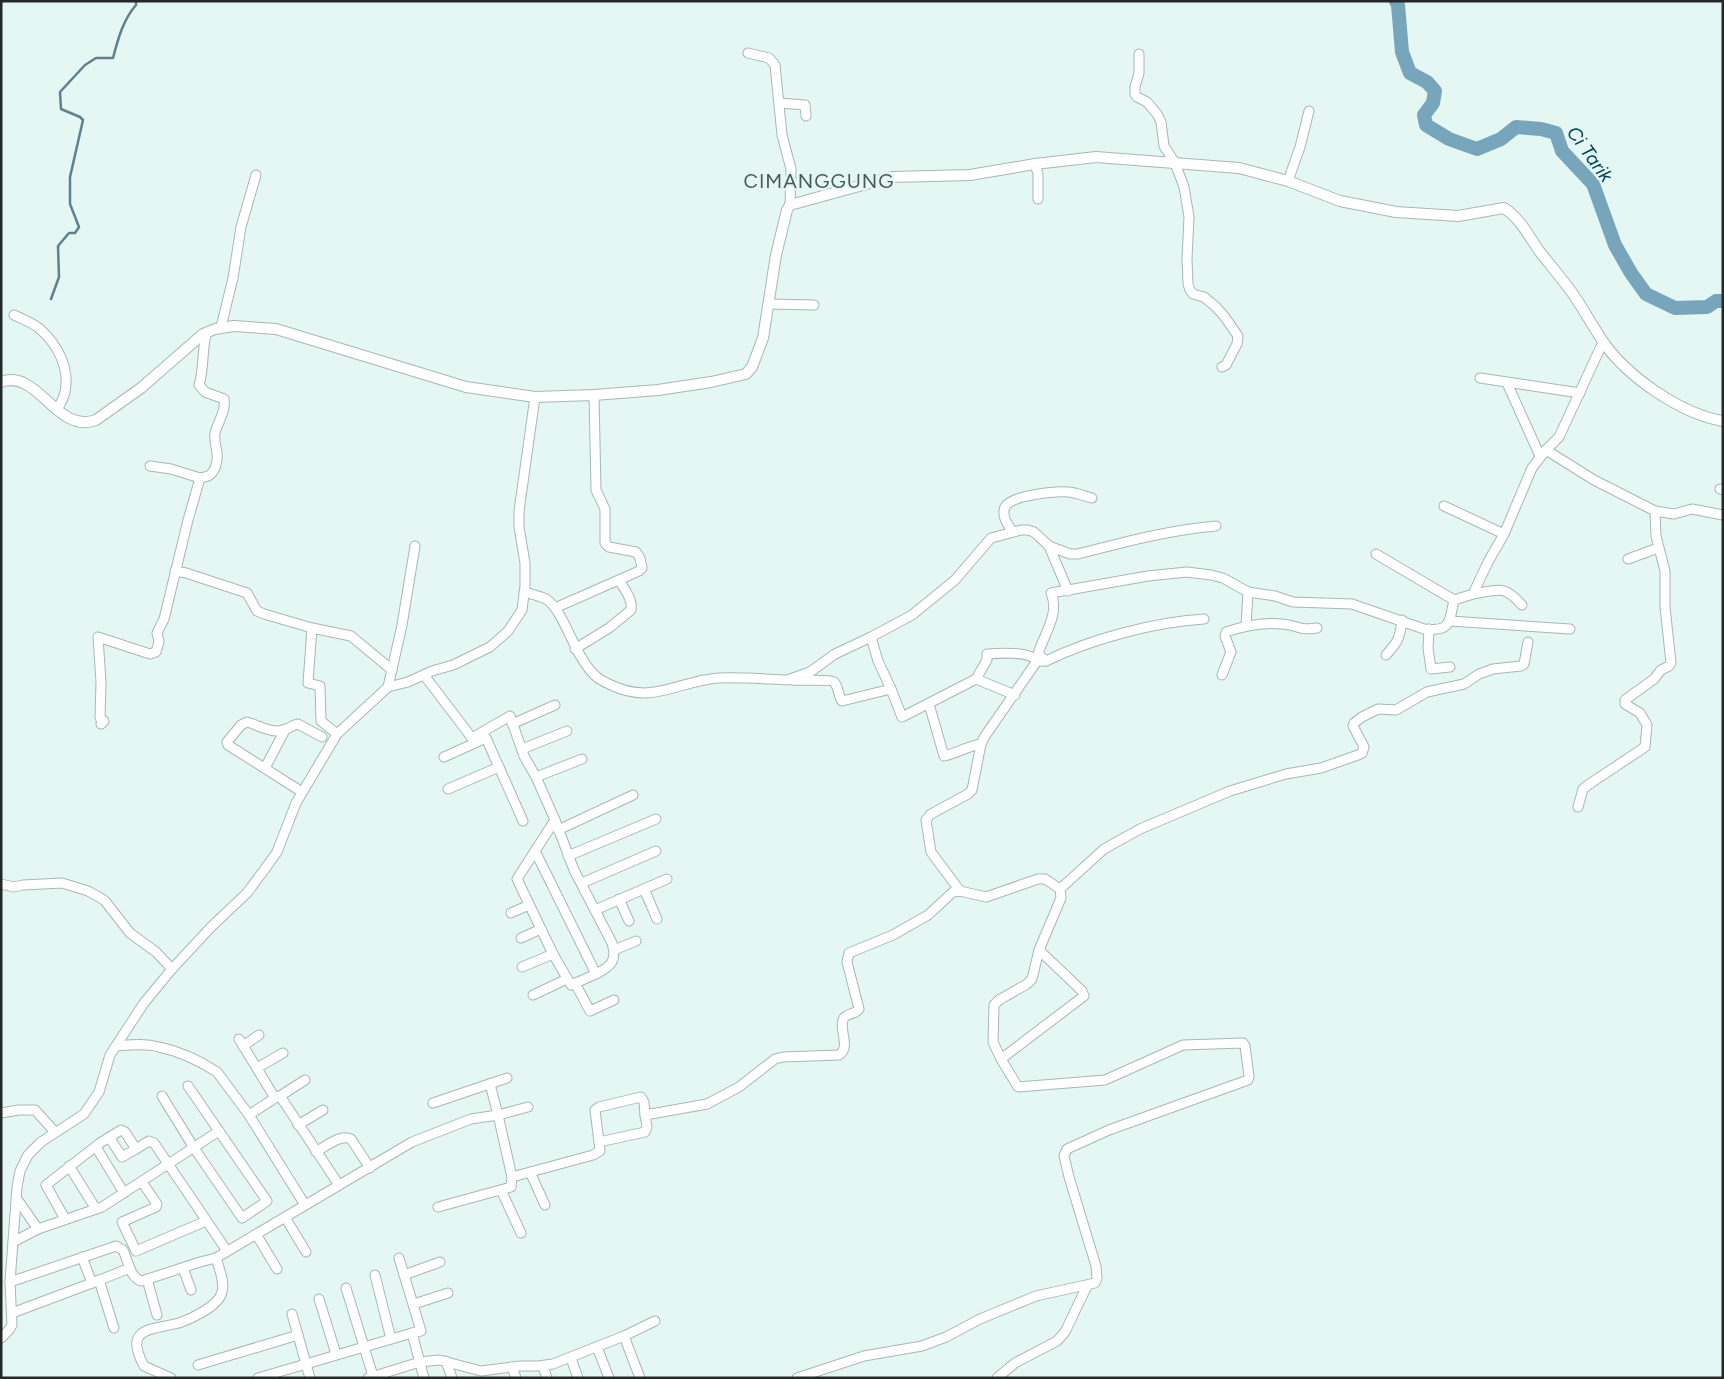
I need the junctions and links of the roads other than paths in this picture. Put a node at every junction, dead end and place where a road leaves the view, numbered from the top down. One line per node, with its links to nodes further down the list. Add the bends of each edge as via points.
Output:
1 (748, 52): 3 (street, via 773,61)
2 (1139, 54): 6 (street, via 1136,94 1157,114 1164,146)
3 (780, 104): 5 (street, via 805,105); 11 (street, via 782,135 792,169)
4 (1309, 112): 9 (street)
5 (806, 116)
6 (1175, 163): 7 (street, via 1096,157); 9 (street, via 1239,168); 17 (street, via 1184,187 1189,217 1187,259 1190,290 1216,307 1238,336 1237,344)
7 (1035, 164): 10 (street); 11 (street, via 970,175 892,177)
8 (256, 176): 15 (street)
9 (1288, 180): 16 (street, via 1340,201 1396,212 1458,216 1504,208 1518,219 1570,289)
10 (1038, 199)
11 (790, 205): 12 (street, via 776,255)
12 (768, 304): 13 (street); 22 (street, via 763,338 752,368 746,374 658,390)
13 (814, 304)
14 (14, 315): 24 (street, via 40,329 61,355 66,386)
15 (218, 328): 23 (street, via 276,329 466,387); 24 (street, via 203,334 141,388 96,420 79,422); 28 (street, via 206,334 199,385 205,392 224,399 225,407 215,434 218,462 213,474)
16 (1603, 342): 21 (street); 25 (street, via 1621,364 1663,396 1700,415)
17 (1222, 368)
18 (1480, 378): 20 (street)
19 (1, 382): 24 (street, via 22,382)
20 (1512, 383): 21 (street); 26 (street)
21 (1580, 393): 26 (street, via 1559,437)
22 (594, 395): 23 (street); 42 (street, via 596,490 604,509 605,543 609,547 636,552 642,565 639,572)
23 (535, 397): 44 (street, via 519,511 519,535 525,563)
24 (57, 410)
25 (1723, 421)
26 (1543, 453): 31 (street); 35 (street, via 1532,468)
27 (150, 466): 28 (street, via 171,468)
28 (200, 478): 41 (street)
29 (1092, 498): 34 (street, via 1061,492 1014,500 1004,510 1006,523)
30 (1444, 506): 35 (street)
31 (1655, 511): 32 (street, via 1674,514 1692,509); 38 (street)
32 (1723, 516)
33 (1216, 526): 37 (street, via 1166,532 1078,554)
34 (1013, 532): 37 (street, via 1034,532); 58 (street, via 991,538 939,594 912,615)
35 (1504, 534): 46 (street)
36 (414, 546): 64 (street)
37 (1049, 546): 43 (street)
38 (1658, 548): 40 (street); 91 (street, via 1665,571 1671,663 1654,680 1625,700 1625,704 1640,713 1647,725 1644,747 1588,784 1583,789)
39 (1376, 554): 47 (street)
40 (1628, 559)
41 (176, 571): 54 (street, via 247,592 257,611); 74 (street, via 164,619 156,632 159,642 156,652 150,654 98,637 100,718 104,722)
42 (619, 580): 49 (street); 60 (street, via 630,600 631,610 609,628)
43 (1068, 590): 45 (street, via 1187,572 1223,578); 62 (street, via 1052,593 1052,621 1038,654)
44 (524, 592): 49 (street, via 545,599); 65 (street, via 522,610 501,639 454,665)
45 (1248, 592): 51 (street, via 1293,602 1352,604); 53 (street)
46 (1473, 594): 47 (street); 48 (street, via 1508,591)
47 (1454, 600): 52 (street)
48 (1522, 605)
49 (555, 608): 60 (street)
50 (1204, 619): 62 (street, via 1185,620 1108,637)
51 (1402, 620): 57 (street); 61 (street, via 1398,642)
52 (1450, 620): 56 (street); 57 (street, via 1440,630)
53 (1246, 626): 55 (street, via 1281,623 1304,630); 66 (street, via 1225,633 1231,652)
54 (312, 628): 64 (street, via 351,636); 78 (street, via 308,683 320,686 321,721)
55 (1318, 628)
56 (1570, 629)
57 (1429, 630): 63 (street, via 1431,669)
58 (872, 638): 67 (street, via 835,654 810,672); 70 (street)
59 (1528, 642): 103 (street, via 1521,666 1493,669 1464,684 1427,692 1396,710 1378,709 1362,717 1353,726 1364,747 1362,753 1321,768 1230,790 1148,825 1104,849)
60 (575, 648): 67 (street, via 598,678 623,691 638,694 719,678)
61 (1386, 655)
62 (1042, 661): 68 (street, via 1022,654 987,654); 71 (street)
63 (1450, 667)
64 (392, 670): 69 (street)
65 (424, 675): 69 (street); 80 (street)
66 (1222, 675)
67 (787, 680): 70 (street, via 829,680 836,686 842,701)
68 (976, 680): 71 (street); 72 (street)
69 (388, 687): 78 (street)
70 (891, 689): 72 (street, via 902,717)
71 (1015, 694): 81 (street)
72 (929, 704): 81 (street, via 944,756)
73 (555, 706): 75 (street)
74 (101, 724)
75 (512, 724): 80 (street, via 510,716); 82 (street)
76 (285, 730): 79 (street, via 298,724); 86 (street); 86 (street, via 270,730 245,722 227,742)
77 (567, 731): 82 (street)
78 (337, 734): 89 (street)
79 (322, 737)
80 (474, 740): 83 (street); 85 (street, via 486,738)
81 (981, 744): 104 (street, via 972,790 931,814 926,824 931,852)
82 (522, 749): 87 (street)
83 (444, 757)
84 (582, 759): 87 (street)
85 (500, 767): 88 (street); 94 (street)
86 (265, 768): 89 (street)
87 (536, 777): 93 (street)
88 (448, 789)
89 (302, 792): 118 (street, via 277,852 267,866 246,893)
90 (633, 795): 95 (street)
91 (1578, 807)
92 (656, 819): 98 (street)
93 (555, 820): 95 (street); 96 (street)
94 (523, 821)
95 (558, 830): 98 (street)
96 (535, 851): 106 (street, via 517,879); 119 (street)
97 (656, 851): 100 (street)
98 (568, 856): 100 (street)
99 (667, 879): 102 (street)
100 (582, 883): 107 (street)
101 (1, 884): 118 (street, via 14,887 62,883 99,897 130,933)
102 (644, 889): 105 (street); 109 (street)
103 (1060, 889): 104 (street, via 1045,878 1038,878 986,898); 115 (street, via 1061,898)
104 (960, 892): 140 (street, via 953,892 928,915 893,935 849,953 847,962 859,1009 843,1019 845,1047 842,1054 783,1056 739,1087 707,1104)
105 (619, 899): 107 (street); 110 (street)
106 (529, 905): 108 (street); 111 (street)
107 (596, 910): 114 (street)
108 (511, 913)
109 (657, 919)
110 (629, 921)
111 (541, 929): 112 (street); 116 (street)
112 (521, 938)
113 (636, 941): 114 (street)
114 (614, 950): 119 (street, via 614,960)
115 (1039, 950): 126 (street, via 1030,981 995,1004 993,1042); 126 (street, via 1082,991 1084,997)
116 (553, 954): 117 (street); 120 (street)
117 (522, 967)
118 (172, 969): 124 (street, via 144,1003)
119 (596, 974): 120 (street)
120 (571, 981): 121 (street); 122 (street, via 590,1011)
121 (533, 995)
122 (614, 1000)
123 (259, 1035): 127 (street, via 241,1042)
124 (116, 1046): 138 (street, via 159,1046 210,1067); 143 (street, via 110,1055 99,1092 84,1114)
125 (283, 1053): 127 (street)
126 (1000, 1058): 185 (street, via 1018,1086 1022,1087 1108,1079 1182,1045 1240,1042 1245,1046 1249,1076 1246,1082 1109,1130 1067,1149 1064,1156 1097,1276 1096,1282)
127 (257, 1068): 133 (street)
128 (506, 1078): 130 (street)
129 (305, 1080): 133 (street)
130 (490, 1084): 134 (street); 139 (street)
131 (188, 1086): 142 (street)
132 (162, 1096): 147 (street)
133 (278, 1097): 138 (street); 141 (street)
134 (434, 1103)
135 (528, 1107): 139 (street)
136 (323, 1110): 141 (street)
137 (1, 1113): 143 (street, via 35,1110)
138 (249, 1115): 160 (street)
139 (498, 1115): 152 (street, via 471,1119 412,1142); 154 (street)
140 (645, 1115): 145 (street, via 645,1132); 145 (street, via 641,1097 599,1107 595,1110)
141 (298, 1125): 149 (street)
142 (219, 1131): 147 (street); 147 (street, via 267,1201 254,1210 242,1218)
143 (56, 1132): 159 (street, via 28,1155 20,1171)
144 (109, 1137): 146 (street); 148 (street, via 122,1157); 148 (street, via 123,1130)
145 (599, 1142): 153 (street, via 600,1151 593,1156)
146 (96, 1146): 151 (street); 158 (street)
147 (194, 1148): 150 (street)
148 (136, 1150): 150 (street, via 151,1141)
149 (316, 1152): 152 (street, via 348,1137); 156 (street)
150 (167, 1164): 155 (street); 166 (street)
151 (69, 1166): 163 (street); 165 (street, via 46,1185)
152 (370, 1168): 156 (street)
153 (530, 1172): 154 (street); 161 (street)
154 (512, 1177): 157 (street, via 511,1187)
155 (142, 1182): 158 (street); 166 (street, via 157,1204 122,1222 136,1251)
156 (340, 1185): 160 (street)
157 (501, 1190): 162 (street); 168 (street)
158 (124, 1193): 163 (street)
159 (17, 1199): 167 (street); 170 (street)
160 (305, 1205): 164 (street)
161 (545, 1205)
162 (438, 1206)
163 (96, 1209): 165 (street)
164 (285, 1217): 169 (street); 172 (street)
165 (66, 1219): 167 (street)
166 (206, 1221): 171 (street)
167 (38, 1229): 170 (street)
168 (521, 1233)
169 (256, 1234): 171 (street); 179 (street)
170 (13, 1242): 183 (street)
171 (227, 1251): 174 (street)
172 (306, 1252)
173 (82, 1257): 177 (street, via 118,1246); 183 (street); 184 (street)
174 (216, 1258): 178 (street); 213 (street, via 222,1292 213,1305 180,1322 144,1331 138,1337 144,1366)
175 (398, 1258): 181 (street)
176 (440, 1262): 181 (street)
177 (130, 1268): 182 (street, via 138,1280); 184 (street)
178 (183, 1268): 182 (street); 187 (street)
179 (277, 1269)
180 (375, 1275): 200 (street)
181 (404, 1275): 190 (street)
182 (147, 1280): 193 (street)
183 (10, 1282): 191 (street)
184 (96, 1282): 191 (street); 195 (street)
185 (1087, 1286): 223 (street, via 1036,1296 922,1346 864,1356); 224 (street, via 1065,1332 1057,1341)
186 (346, 1288): 201 (street)
187 (191, 1290)
188 (448, 1293): 190 (street)
189 (320, 1299): 203 (street)
190 (414, 1304): 196 (street, via 421,1331)
191 (12, 1314): 199 (street, via 11,1328)
192 (292, 1314): 197 (street)
193 (157, 1316)
194 (655, 1321): 198 (street)
195 (114, 1328)
196 (412, 1333): 200 (street); 206 (street)
197 (298, 1335): 207 (street); 208 (street)
198 (624, 1336): 202 (street); 222 (street)
199 (1, 1338)
200 (391, 1339): 201 (street)
201 (365, 1346): 203 (street); 212 (street)
202 (597, 1347): 204 (street); 221 (street)
203 (336, 1354): 207 (street)
204 (571, 1358): 209 (street); 220 (street)
205 (446, 1361): 206 (street); 211 (street); 217 (street)
206 (420, 1362): 212 (street); 216 (street)
207 (306, 1363): 214 (street); 215 (street)
208 (198, 1365)
209 (543, 1366): 210 (street); 219 (street)
210 (512, 1367): 211 (street); 218 (street)
211 (482, 1374)
212 (371, 1377)
213 (171, 1378)
214 (258, 1378)
215 (310, 1378)
216 (424, 1378)
217 (452, 1378)
218 (516, 1378)
219 (547, 1378)
220 (578, 1378)
221 (609, 1378)
222 (640, 1378)
223 (797, 1378)
224 (997, 1378)

